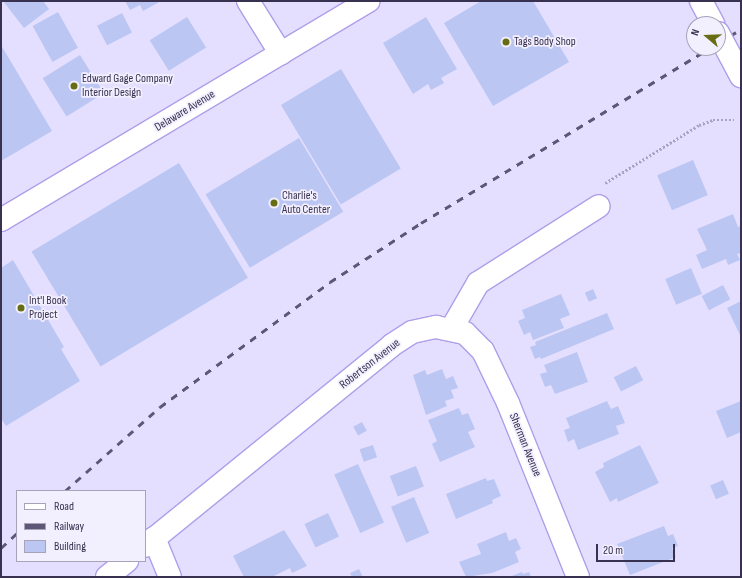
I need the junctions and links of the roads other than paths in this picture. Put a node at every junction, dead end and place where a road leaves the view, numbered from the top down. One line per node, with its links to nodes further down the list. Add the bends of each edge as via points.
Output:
1 (248, 1): 6 (street)
2 (369, 1): 6 (street, Delaware Avenue)
3 (701, 1): 4 (street)
4 (709, 16)
5 (726, 48): 7 (street, bridge)
6 (281, 54): 9 (street, Delaware Avenue)
7 (741, 76)
8 (599, 206): 10 (street, via 478,283)
9 (1, 220)
10 (452, 328): 11 (street, Robertson Avenue, via 423,328 392,345); 15 (street, Sherman Avenue, via 465,333 476,342 492,367)
11 (150, 542): 14 (street)
12 (125, 562): 13 (street)
13 (107, 577)
14 (170, 577)
15 (578, 577)

